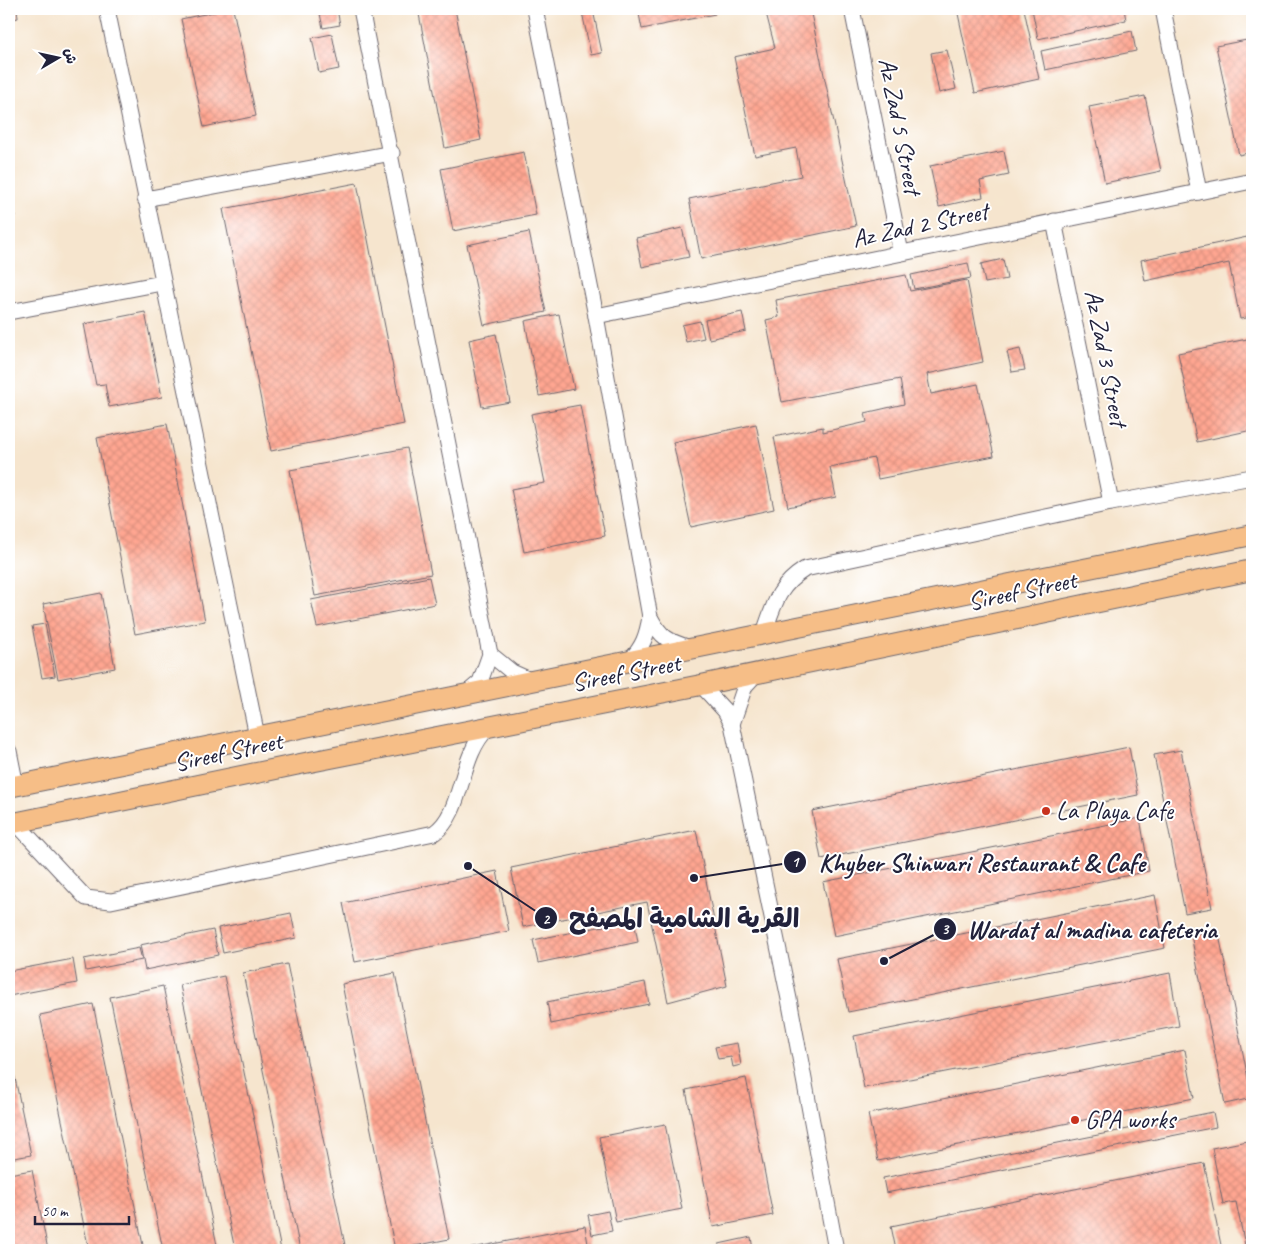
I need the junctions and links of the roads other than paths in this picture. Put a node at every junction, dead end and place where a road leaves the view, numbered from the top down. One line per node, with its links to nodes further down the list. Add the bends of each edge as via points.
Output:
1 (107, 9): 9 (street)
2 (361, 9): 6 (street)
3 (535, 9): 14 (street)
4 (852, 9): 11 (street, Az Zad 5 Street)
5 (1163, 9): 8 (street)
6 (392, 153): 9 (street); 22 (street)
7 (1252, 181): 8 (street, Az Zad 2 Street)
8 (1199, 192): 10 (street, Az Zad 2 Street)
9 (145, 199): 12 (street)
10 (1054, 222): 11 (street, Az Zad 2 Street); 16 (street, Az Zad 3 Street)
11 (901, 253): 14 (street, Az Zad 2 Street)
12 (162, 283): 13 (street); 30 (street)
13 (9, 312)
14 (596, 316): 19 (street)
15 (1252, 476): 16 (street)
16 (1111, 503): 20 (street, via 805,569 789,579 778,595)
17 (1252, 535): 20 (main road, Sireef Street)
18 (1252, 570): 24 (main road, Sireef Street)
19 (650, 617): 21 (street, via 667,641); 23 (street, via 647,636)
20 (764, 633): 21 (main road, Sireef Street)
21 (690, 648): 23 (main road, Sireef Street)
22 (490, 654): 25 (street, via 512,672); 27 (street, via 480,682)
23 (630, 660): 25 (main road, Sireef Street)
24 (757, 674): 26 (main road, Sireef Street); 28 (street, via 746,686)
25 (530, 680): 27 (main road, Sireef Street)
26 (701, 685): 28 (street, via 721,705); 29 (main road, Sireef Street)
27 (467, 694): 30 (main road, Sireef Street)
28 (732, 724): 34 (street, via 789,999)
29 (488, 728): 33 (main road, Sireef Street); 33 (street, via 471,750 450,816 434,833 121,899 86,898)
30 (257, 736): 32 (main road, Sireef Street)
31 (9, 751): 32 (street)
32 (12, 787)
33 (12, 824)
34 (836, 1250)

